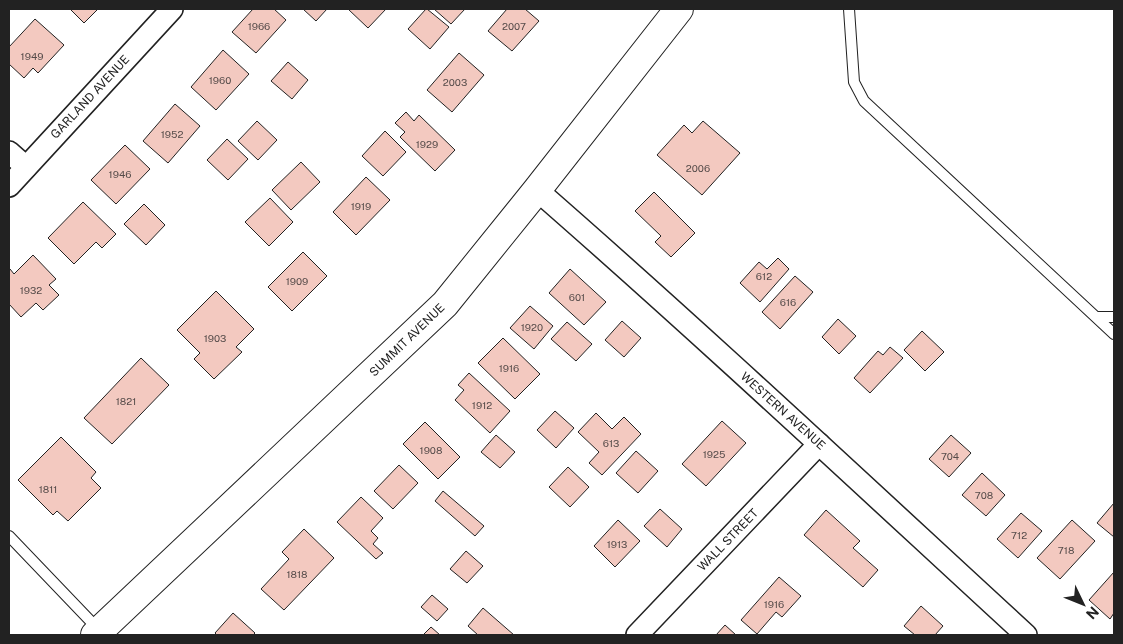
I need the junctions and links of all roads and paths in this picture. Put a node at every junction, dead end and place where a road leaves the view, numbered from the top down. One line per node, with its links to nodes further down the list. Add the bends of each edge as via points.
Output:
1 (172, 9): 5 (street, GARLAND AVENUE)
2 (680, 9): 7 (main road, SUMMIT AVENUE)
3 (849, 9): 8 (lane, via 854,82 864,100)
4 (9, 152): 5 (street)
5 (26, 167): 6 (street, GARLAND AVENUE)
6 (9, 186)
7 (536, 190): 11 (street, WESTERN AVENUE); 13 (main road, SUMMIT AVENUE, via 445,304)
8 (1097, 317): 9 (lane); 10 (lane)
9 (1114, 317)
10 (1114, 334)
11 (819, 444): 14 (street, WALL STREET); 15 (street, WESTERN AVENUE)
12 (9, 536): 13 (lane)
13 (97, 633)
14 (637, 635)
15 (1026, 635)

